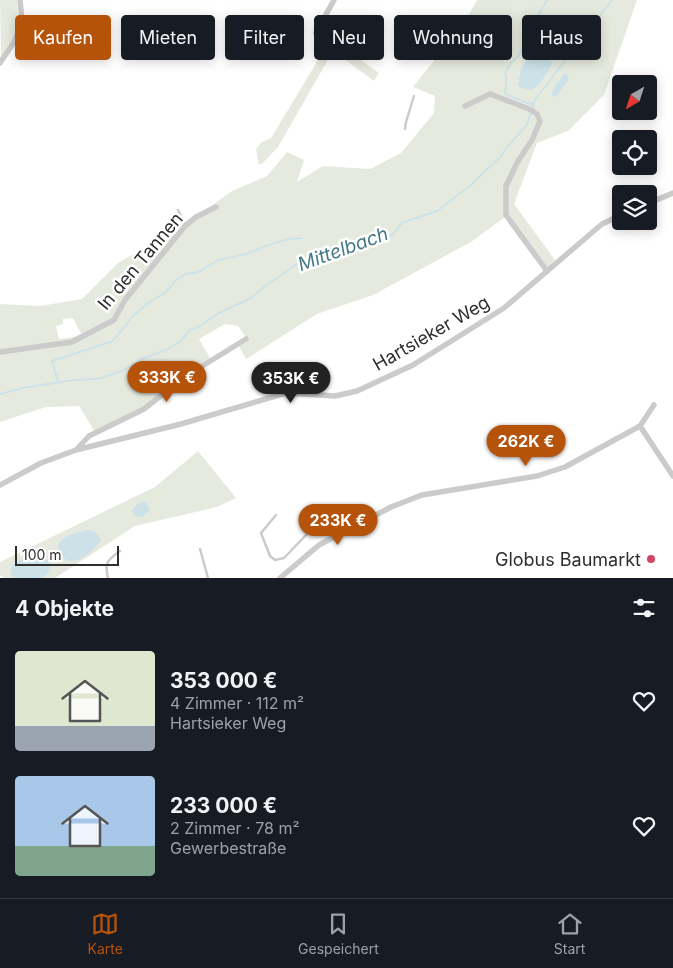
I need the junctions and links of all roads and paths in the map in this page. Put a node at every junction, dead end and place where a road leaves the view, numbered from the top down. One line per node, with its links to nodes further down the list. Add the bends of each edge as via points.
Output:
1 (20, 0): 4 (street, via 22,21 14,42)
2 (334, 0): 3 (street)
3 (326, 15)
4 (0, 62)
5 (414, 96): 7 (lane)
6 (465, 106): 14 (street, via 490,94 537,114 540,121 532,140 506,186 506,215)
7 (405, 129)
8 (673, 193): 9 (street)
9 (657, 200)
10 (216, 206): 13 (street, In den Tannen)
11 (178, 210): 13 (lane)
12 (612, 219): 14 (street, Hartsieker Weg, via 602,224)
13 (185, 226): 16 (street, In den Tannen, via 125,300 114,320 72,342)
14 (547, 271): 19 (street, Hartsieker Weg, via 504,308 413,365 356,391 335,396 286,393)
15 (246, 339): 19 (street, via 183,378 144,409 89,436)
16 (0, 352)
17 (654, 405): 18 (street)
18 (640, 426): 20 (street); 23 (street, via 565,467 537,476 422,495)
19 (76, 450): 21 (street, Hartsieker Weg, via 41,463)
20 (673, 476)
21 (0, 485)
22 (276, 515): 23 (lane, via 261,533 270,556 275,560 284,558 307,534 354,510)
23 (364, 521): 28 (street, via 319,545)
24 (200, 549): 27 (lane)
25 (120, 551): 26 (lane, via 107,562)
26 (108, 578)
27 (208, 578)
28 (280, 578)

